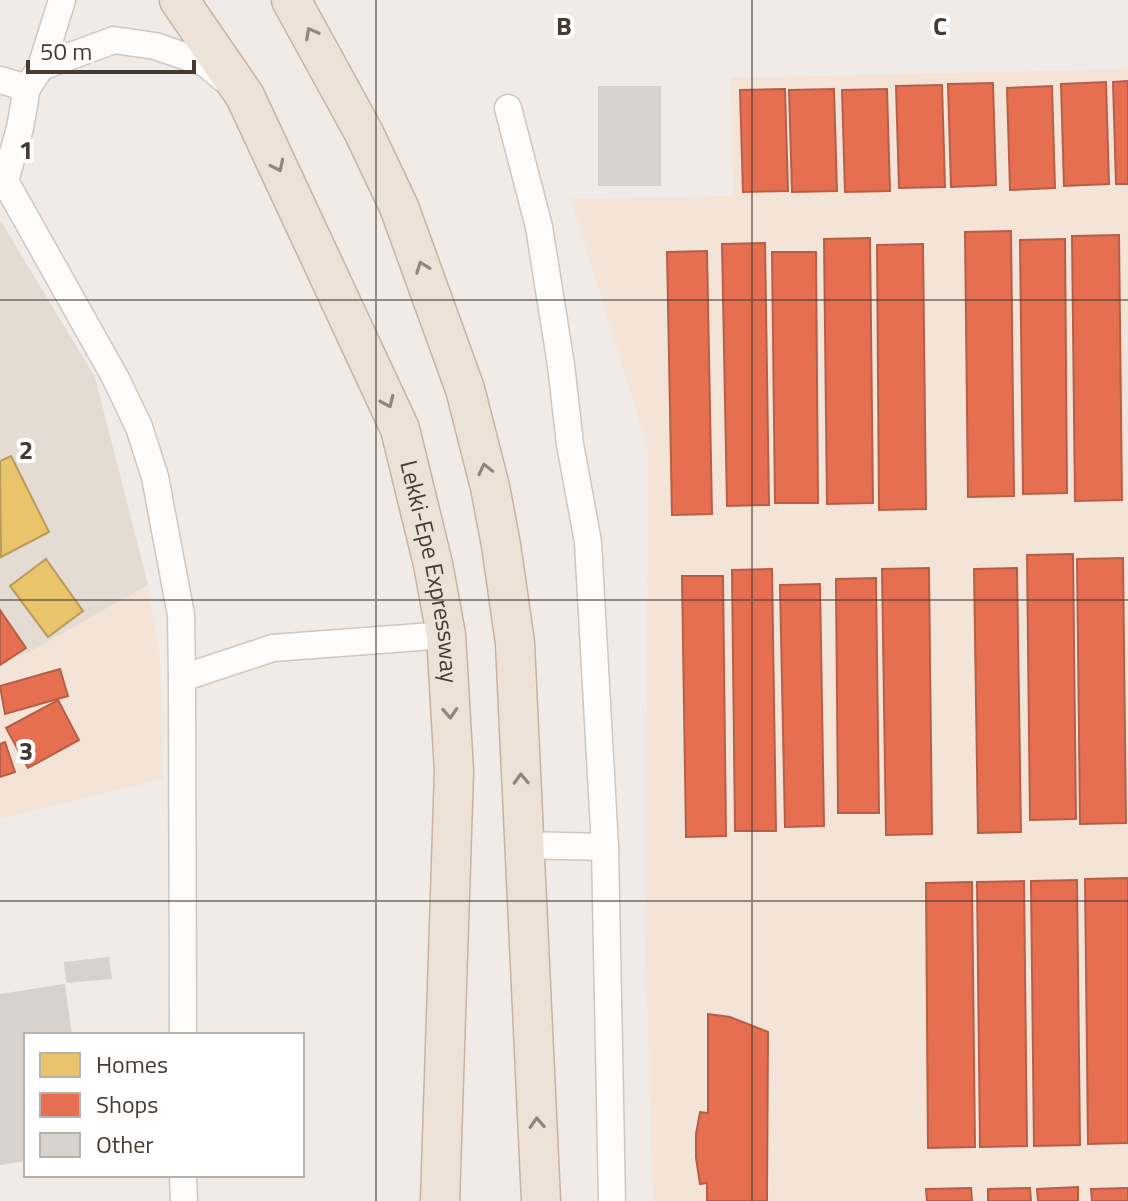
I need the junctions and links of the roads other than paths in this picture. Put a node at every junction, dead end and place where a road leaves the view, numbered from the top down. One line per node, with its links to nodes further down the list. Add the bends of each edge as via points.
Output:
1 (62, 0): 4 (street)
2 (179, 0): 6 (highway, Lekki-Epe Expressway)
3 (291, 0): 11 (highway, one-way to 3, via 515,643 498,531 465,389 399,207)
4 (34, 78): 5 (street); 6 (street, via 114,40 155,46 205,63); 8 (street)
5 (0, 80)
6 (245, 96): 9 (highway, Lekki-Epe Expressway, one-way to 9, via 400,429)
7 (508, 108): 12 (street, via 539,227 588,542)
8 (2, 184): 10 (street, via 139,427 155,477 179,601)
9 (446, 635): 10 (street, via 273,648); 13 (highway, Lekki-Epe Expressway, one-way to 13, via 454,771)
10 (182, 678): 14 (street)
11 (522, 845): 12 (street); 19 (highway, one-way to 11)
12 (605, 847): 20 (street)
13 (446, 1010): 17 (highway, Lekki-Epe Expressway); 18 (highway, via 467,1079)
14 (183, 1033)
15 (183, 1177): 16 (street)
16 (184, 1201)
17 (440, 1201)
18 (462, 1201)
19 (541, 1201)
20 (612, 1201)

